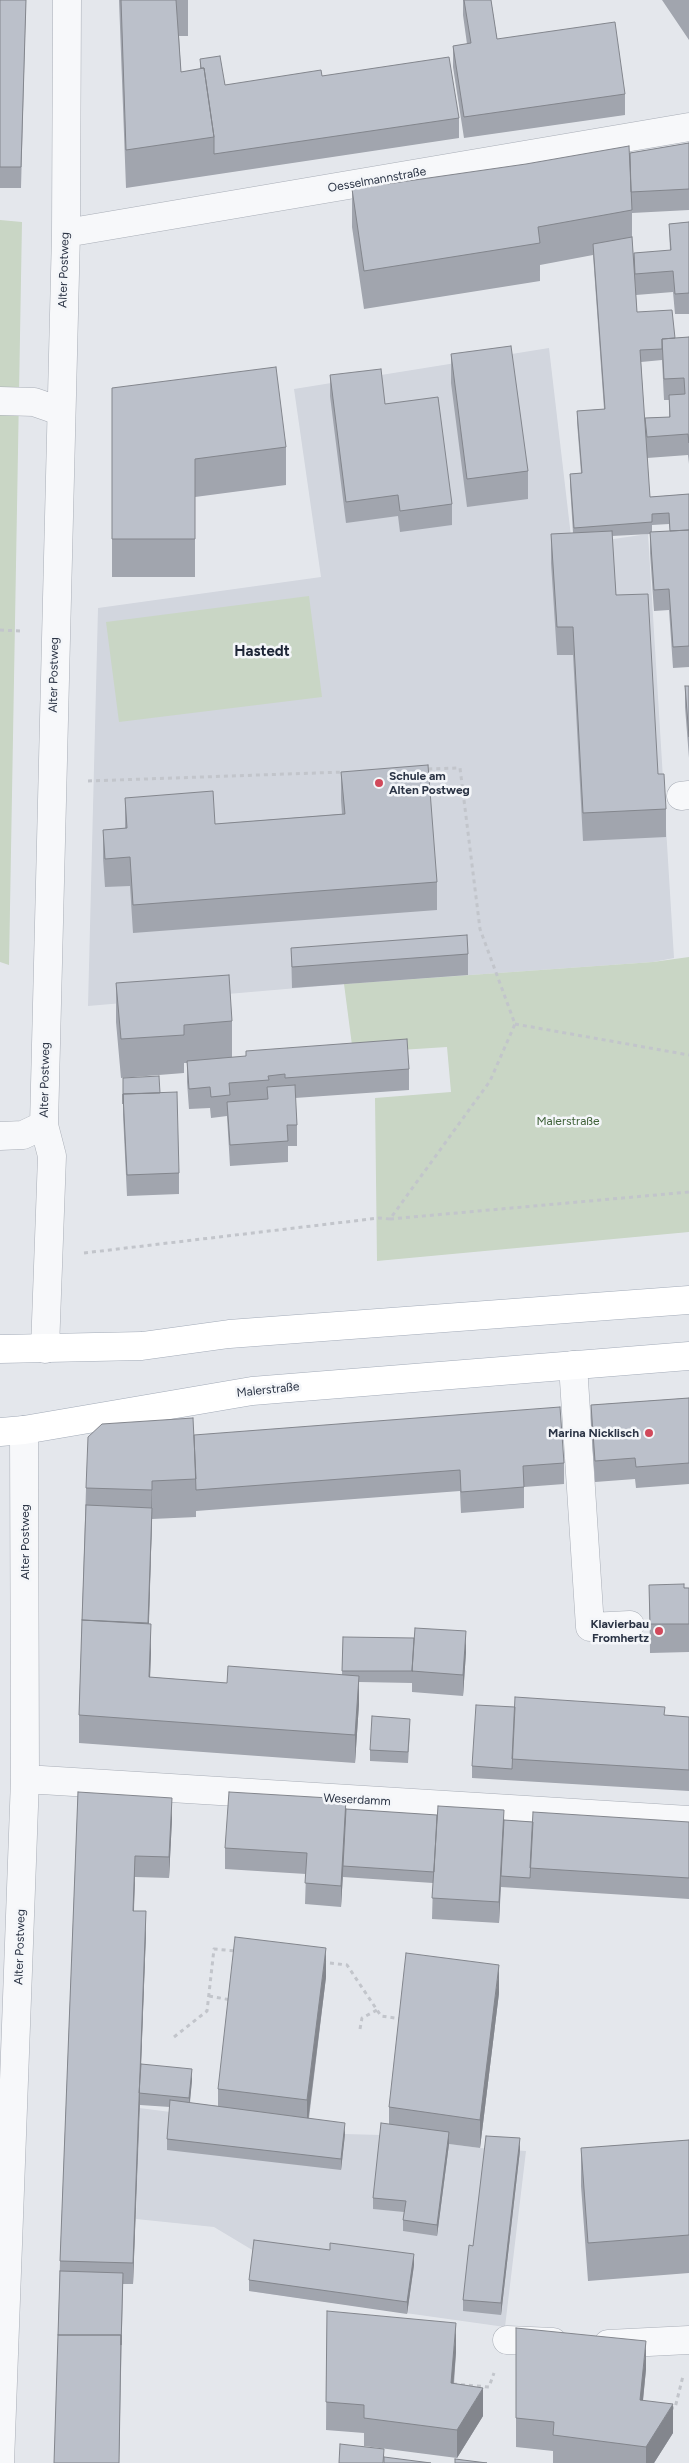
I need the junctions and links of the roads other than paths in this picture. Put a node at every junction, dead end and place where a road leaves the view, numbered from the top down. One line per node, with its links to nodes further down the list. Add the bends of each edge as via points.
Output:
1 (67, 0): 3 (street, Alter Postweg)
2 (689, 127): 3 (street, Oesselmannstraße)
3 (66, 233): 5 (street, Alter Postweg)
4 (0, 401): 5 (street, via 34,402)
5 (60, 411): 6 (street, Alter Postweg)
6 (44, 1125): 7 (street, via 24,1134); 10 (street, Alter Postweg, via 52,1156)
7 (0, 1136)
8 (689, 1300): 10 (main road, via 229,1334 142,1346)
9 (0, 1349): 10 (main road)
10 (45, 1349)
11 (689, 1356): 12 (main road, Malerstraße)
12 (573, 1365): 13 (main road, Malerstraße, via 252,1391); 14 (street, via 590,1627)
13 (12, 1431): 15 (street, Alter Postweg)
14 (630, 1625)
15 (26, 1780): 16 (street, Weserdamm); 19 (street, Alter Postweg)
16 (689, 1820)
17 (507, 2340): 18 (street, via 621,2344)
18 (689, 2340)
19 (0, 2463)

